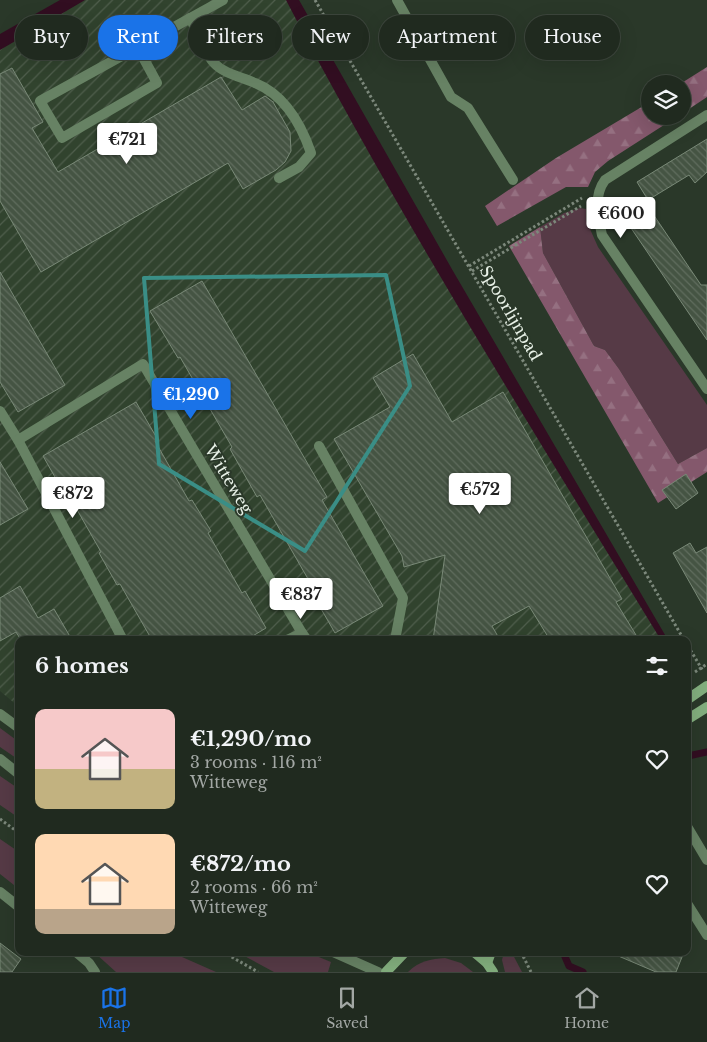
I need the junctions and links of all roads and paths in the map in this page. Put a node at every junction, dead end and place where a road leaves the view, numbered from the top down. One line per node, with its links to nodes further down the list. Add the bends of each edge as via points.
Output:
1 (223, 0): 4 (street)
2 (315, 0): 11 (path, Spoorlijnpad)
3 (396, 0): 9 (street, via 451,97 468,108)
4 (196, 15)
5 (138, 48): 5 (street, via 157,83 62,138 40,102)
6 (212, 60): 8 (street, via 235,76 274,93 296,120 311,153 299,167)
7 (707, 115): 10 (street, via 605,180)
8 (279, 178)
9 (513, 180)
10 (599, 192): 11 (path); 12 (path); 13 (street, via 597,212 602,234)
11 (469, 266): 12 (path, Spoorlijnpad)
12 (472, 271): 20 (path, Spoorlijnpad)
13 (707, 389)
14 (0, 411): 15 (street)
15 (18, 440): 17 (street); 18 (street, Witteweg, via 143,364)
16 (319, 446): 19 (street, via 403,598)
17 (121, 636)
18 (305, 636)
19 (395, 636)
20 (682, 636)
21 (691, 651): 22 (path, via 701,668)
22 (707, 664)
23 (707, 686): 24 (street)
24 (691, 697)
25 (707, 706): 27 (street)
26 (0, 714): 28 (street)
27 (691, 717)
28 (15, 725)
29 (0, 759): 30 (street)
30 (15, 771)
31 (0, 819): 32 (path)
32 (15, 830)
33 (691, 833): 34 (street)
34 (707, 860)
35 (0, 892): 36 (street)
36 (15, 904)
37 (691, 910): 38 (street)
38 (707, 935)
39 (81, 956): 46 (street)
40 (230, 956): 47 (path)
41 (342, 956): 48 (street)
42 (401, 956): 49 (street)
43 (478, 956): 45 (street)
44 (523, 956): 50 (path)
45 (490, 967)
46 (95, 972)
47 (258, 972)
48 (378, 972)
49 (386, 972)
50 (531, 972)

